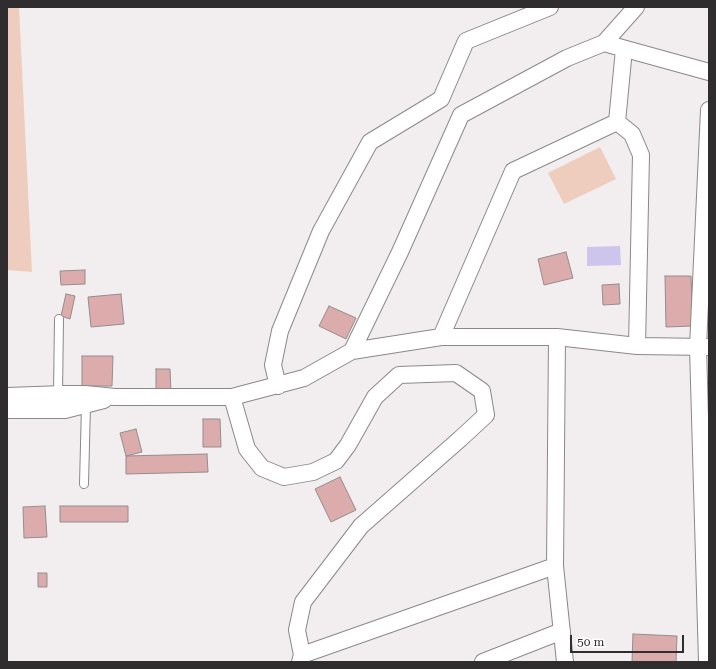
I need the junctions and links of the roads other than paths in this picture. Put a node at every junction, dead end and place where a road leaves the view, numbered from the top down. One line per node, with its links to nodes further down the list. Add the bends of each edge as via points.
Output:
1 (550, 7): 6 (street, via 466,41)
2 (636, 7): 3 (street)
3 (604, 43): 4 (street); 8 (street, via 567,58)
4 (624, 49): 5 (street); 9 (street)
5 (709, 72)
6 (442, 99): 8 (street); 16 (street, via 370,142 321,231 280,331 273,365)
7 (709, 110): 14 (street)
8 (462, 115): 15 (street)
9 (617, 122): 11 (street, via 513,171); 13 (street, via 632,134 641,155)
10 (59, 319): 17 (lane)
11 (442, 337): 12 (street); 15 (street)
12 (557, 337): 13 (street); 24 (street)
13 (637, 346): 14 (street)
14 (703, 347): 29 (street)
15 (352, 351): 16 (street, via 304,378)
16 (278, 386): 20 (street)
17 (58, 394): 18 (street); 19 (street)
18 (7, 396)
19 (115, 397): 20 (street); 21 (street)
20 (232, 397): 26 (street, via 247,449 262,468 284,477 313,472 336,461 375,397 399,375 456,373 482,392 486,415 361,526 303,602 297,630)
21 (86, 405): 22 (street, via 65,410); 23 (lane)
22 (7, 410)
23 (84, 484)
24 (555, 566): 25 (street); 26 (street)
25 (562, 631): 27 (street); 28 (street)
26 (301, 658)
27 (483, 662)
28 (565, 662)
29 (706, 662)

